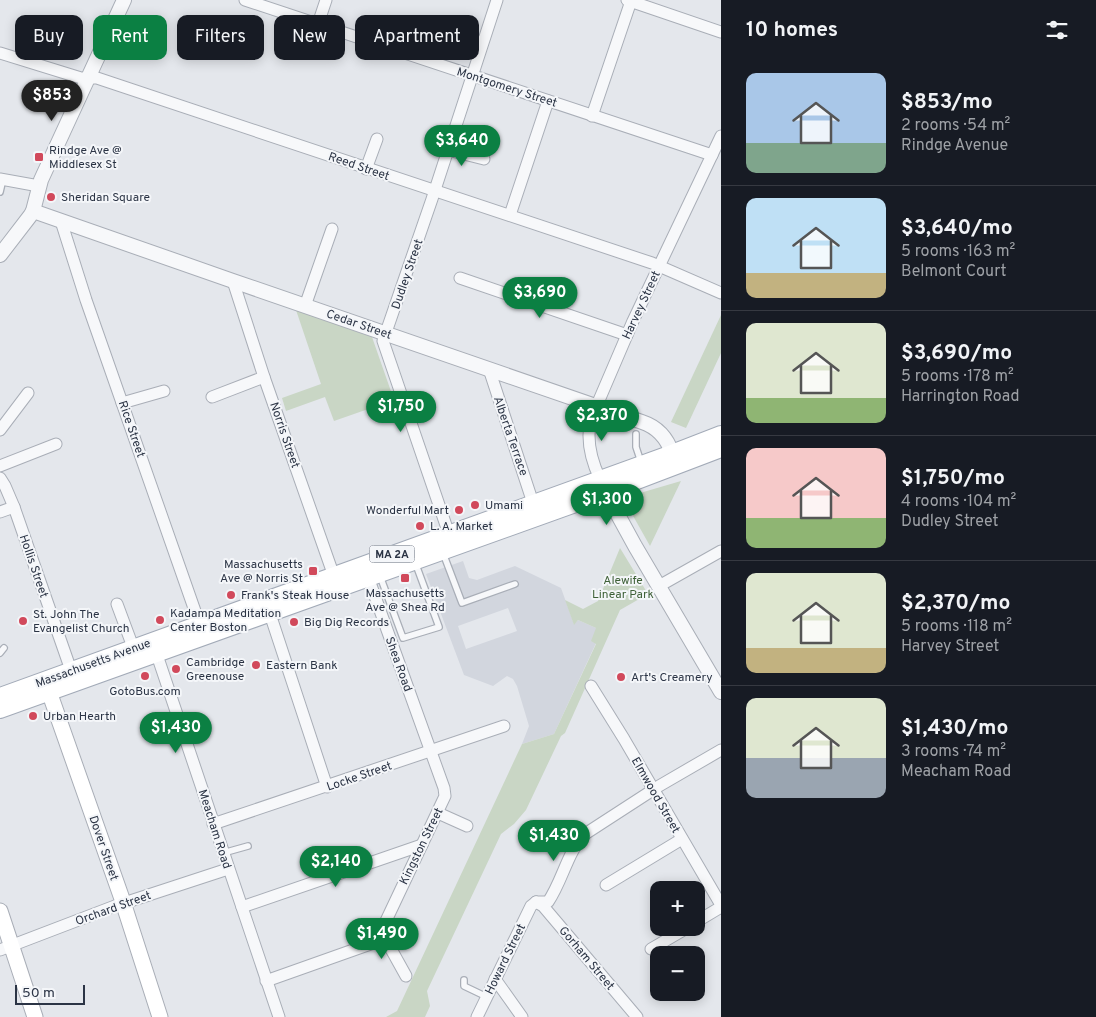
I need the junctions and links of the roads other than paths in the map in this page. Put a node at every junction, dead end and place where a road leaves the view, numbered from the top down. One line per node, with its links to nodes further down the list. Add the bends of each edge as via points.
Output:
1 (124, 0): 15 (street)
2 (245, 0): 6 (street, Montgomery Street)
3 (326, 0): 8 (street)
4 (498, 0): 12 (street, Dudley Street)
5 (629, 1): 9 (street); 17 (street)
6 (277, 5): 7 (street, Montgomery Street)
7 (299, 15)
8 (321, 15)
9 (721, 32)
10 (345, 33): 14 (street, Montgomery Street)
11 (479, 42): 12 (street)
12 (482, 43): 14 (street, Dudley Street)
13 (0, 53): 15 (street, Reed Street)
14 (472, 76): 16 (street, Montgomery Street); 20 (street, Dudley Street)
15 (88, 78): 23 (street, Reed Street, via 97,78); 25 (street)
16 (548, 101): 17 (street, Montgomery Street); 29 (street)
17 (592, 116): 21 (street, Montgomery Street)
18 (721, 136): 21 (street, Harvey Street)
19 (377, 139): 23 (street)
20 (448, 150): 22 (street); 26 (street, Dudley Street)
21 (712, 155): 33 (street, Harvey Street)
22 (484, 159)
23 (366, 169): 26 (street, Reed Street)
24 (1, 179): 25 (street); 27 (lane)
25 (39, 186): 28 (street)
26 (435, 191): 29 (street, Reed Street); 38 (street, Dudley Street)
27 (0, 192)
28 (33, 211): 30 (street, Cedar Street); 32 (street)
29 (510, 215): 33 (street, Reed Street)
30 (61, 221): 35 (street, Cedar Street); 45 (street, Rice Street)
31 (332, 229): 37 (street)
32 (0, 255)
33 (659, 266): 36 (street, Reed Street); 39 (street, Harvey Street)
34 (460, 278): 39 (street)
35 (232, 281): 37 (street, Cedar Street); 41 (street, Norris Street)
36 (721, 293)
37 (305, 306): 38 (street, Cedar Street)
38 (386, 334): 40 (street, Cedar Street); 60 (street, Dudley Street, via 383,341)
39 (627, 334): 46 (street, Harvey Street)
40 (488, 369): 46 (street, Cedar Street); 57 (street, Alberta Terrace)
41 (264, 377): 44 (street); 64 (street, Norris Street)
42 (164, 391): 45 (street)
43 (28, 393): 47 (street)
44 (212, 397)
45 (122, 403): 69 (street, Rice Street)
46 (595, 406): 52 (street, Cedar Street, via 650,425 662,435); 56 (street, Harvey Street, via 589,424 589,438)
47 (0, 430)
48 (636, 434): 53 (lane, via 636,447)
49 (721, 434): 52 (main road, Massachusetts Avenue / MA 2A)
50 (56, 444): 54 (street)
51 (721, 449): 52 (main road, Massachusetts Avenue / MA 2A)
52 (674, 460): 53 (main road, Massachusetts Avenue / MA 2A); 56 (main road, Massachusetts Avenue / MA 2A)
53 (642, 464): 56 (main road, Massachusetts Avenue / MA 2A)
54 (0, 466)
55 (0, 478): 58 (street, Hollis Street)
56 (603, 486): 57 (main road, Massachusetts Avenue / MA 2A); 60 (main road, Massachusetts Avenue / MA 2A); 66 (street)
57 (533, 503): 60 (main road, Massachusetts Avenue / MA 2A)
58 (14, 507): 59 (street); 72 (street, Hollis Street)
59 (0, 512)
60 (448, 544): 62 (main road, Massachusetts Avenue / MA 2A); 64 (main road, Massachusetts Avenue / MA 2A); 65 (lane, via 462,603)
61 (721, 551): 66 (street)
62 (415, 561): 63 (main road, Massachusetts Avenue / MA 2A); 63 (lane, via 439,627 403,638)
63 (373, 575): 64 (main road, Massachusetts Avenue / MA 2A); 80 (street, Shea Road)
64 (336, 582): 68 (main road, Massachusetts Avenue / MA 2A); 69 (main road, Massachusetts Avenue / MA 2A)
65 (515, 584)
66 (659, 586): 75 (street)
67 (117, 604): 70 (street)
68 (270, 614): 69 (main road, Massachusetts Avenue / MA 2A); 81 (street)
69 (202, 630): 71 (main road, Massachusetts Avenue / MA 2A)
70 (133, 647): 71 (main road, Massachusetts Avenue / MA 2A); 72 (main road, Massachusetts Avenue / MA 2A)
71 (154, 647): 72 (main road, Massachusetts Avenue / MA 2A); 84 (street, Meacham Road)
72 (73, 676): 73 (main road, Massachusetts Avenue / MA 2A)
73 (47, 686): 76 (main road, Massachusetts Avenue / MA 2A); 77 (main road, Massachusetts Avenue / MA 2A); 93 (main road, Dover Street)
74 (591, 686): 82 (street, Elmwood Street)
75 (721, 692)
76 (0, 696)
77 (0, 710)
78 (504, 726): 80 (street, Locke Street)
79 (721, 750): 82 (street)
80 (430, 751): 81 (street, Locke Street); 83 (street, Kingston Street, via 444,788 445,796)
81 (327, 786): 84 (street, Locke Street)
82 (653, 790): 86 (street, Elmwood Street); 92 (street, via 585,834 576,843 548,902)
83 (438, 813): 85 (street); 87 (street, Kingston Street)
84 (213, 824): 89 (street, Meacham Road)
85 (468, 826)
86 (682, 839): 91 (street); 94 (street, Elmwood Street)
87 (422, 845): 95 (street); 98 (street, Kingston Street)
88 (248, 846): 89 (lane)
89 (223, 853): 90 (street, Meacham Road)
90 (228, 869): 93 (street, Orchard Street); 95 (street, Meacham Road)
91 (606, 885)
92 (536, 902): 103 (street, Howard Street, via 530,906); 112 (street, Gorham Street)
93 (123, 903): 101 (street, Orchard Street); 108 (main road, Dover Street)
94 (721, 906): 97 (street)
95 (242, 907): 105 (street, Meacham Road)
96 (0, 911): 101 (main road)
97 (705, 916)
98 (381, 931): 102 (street); 105 (street, Kingston Street, via 376,942)
99 (673, 936): 100 (street)
100 (656, 946)
101 (6, 948): 107 (main road)
102 (406, 976)
103 (496, 979): 106 (street, Howard Street); 111 (street)
104 (464, 980): 106 (lane, via 464,986)
105 (266, 981): 109 (street, Meacham Road)
106 (487, 997): 110 (street, Howard Street)
107 (34, 1017)
108 (160, 1017)
109 (279, 1017)
110 (477, 1017)
111 (522, 1017)
112 (637, 1017)

